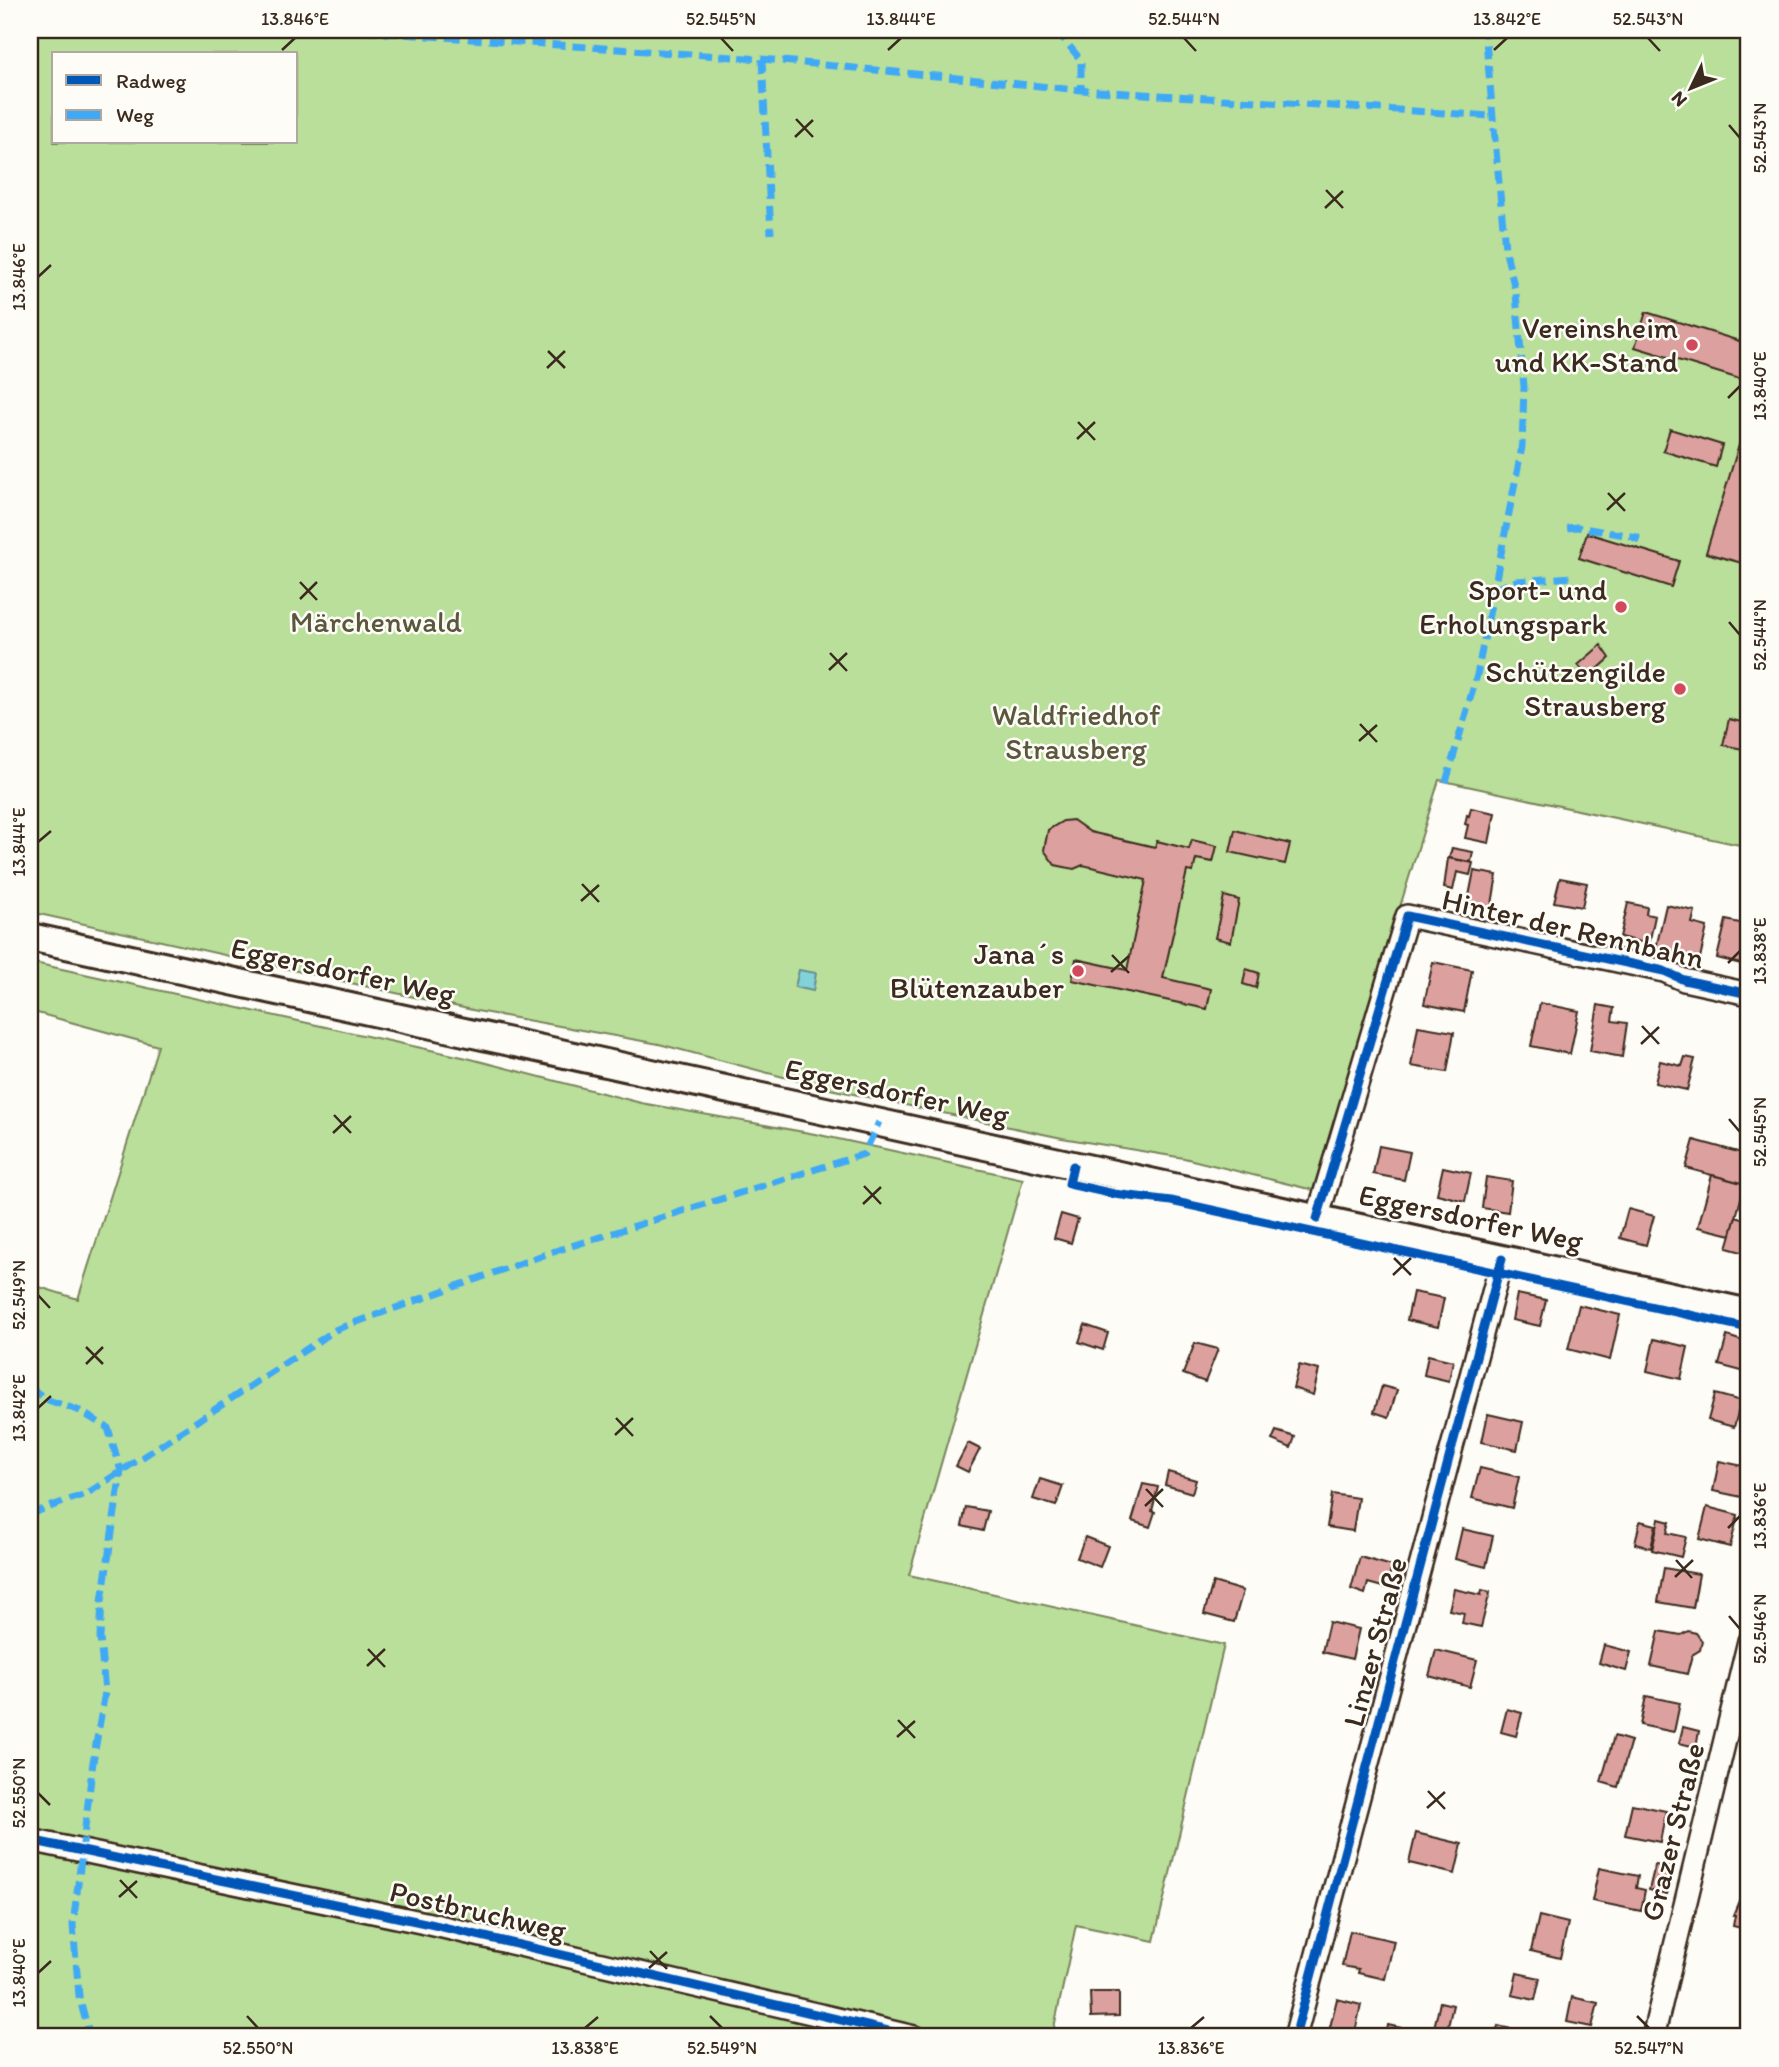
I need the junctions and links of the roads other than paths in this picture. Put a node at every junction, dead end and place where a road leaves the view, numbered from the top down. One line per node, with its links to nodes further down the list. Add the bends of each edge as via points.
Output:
1 (30, 937): 3 (main road, Eggersdorfer Weg)
2 (1749, 994): 3 (street, Hinter der Rennbahn, via 1664,971 1407,916)
3 (1317, 1219): 4 (main road, Eggersdorfer Weg)
4 (1502, 1259): 5 (main road, Eggersdorfer Weg); 9 (street, Linzer Straße)
5 (1749, 1313)
6 (1749, 1641): 10 (street, Grazer Straße)
7 (30, 1840): 8 (street, Postbruchweg, via 430,1924)
8 (914, 2037)
9 (1295, 2037)
10 (1653, 2037)

